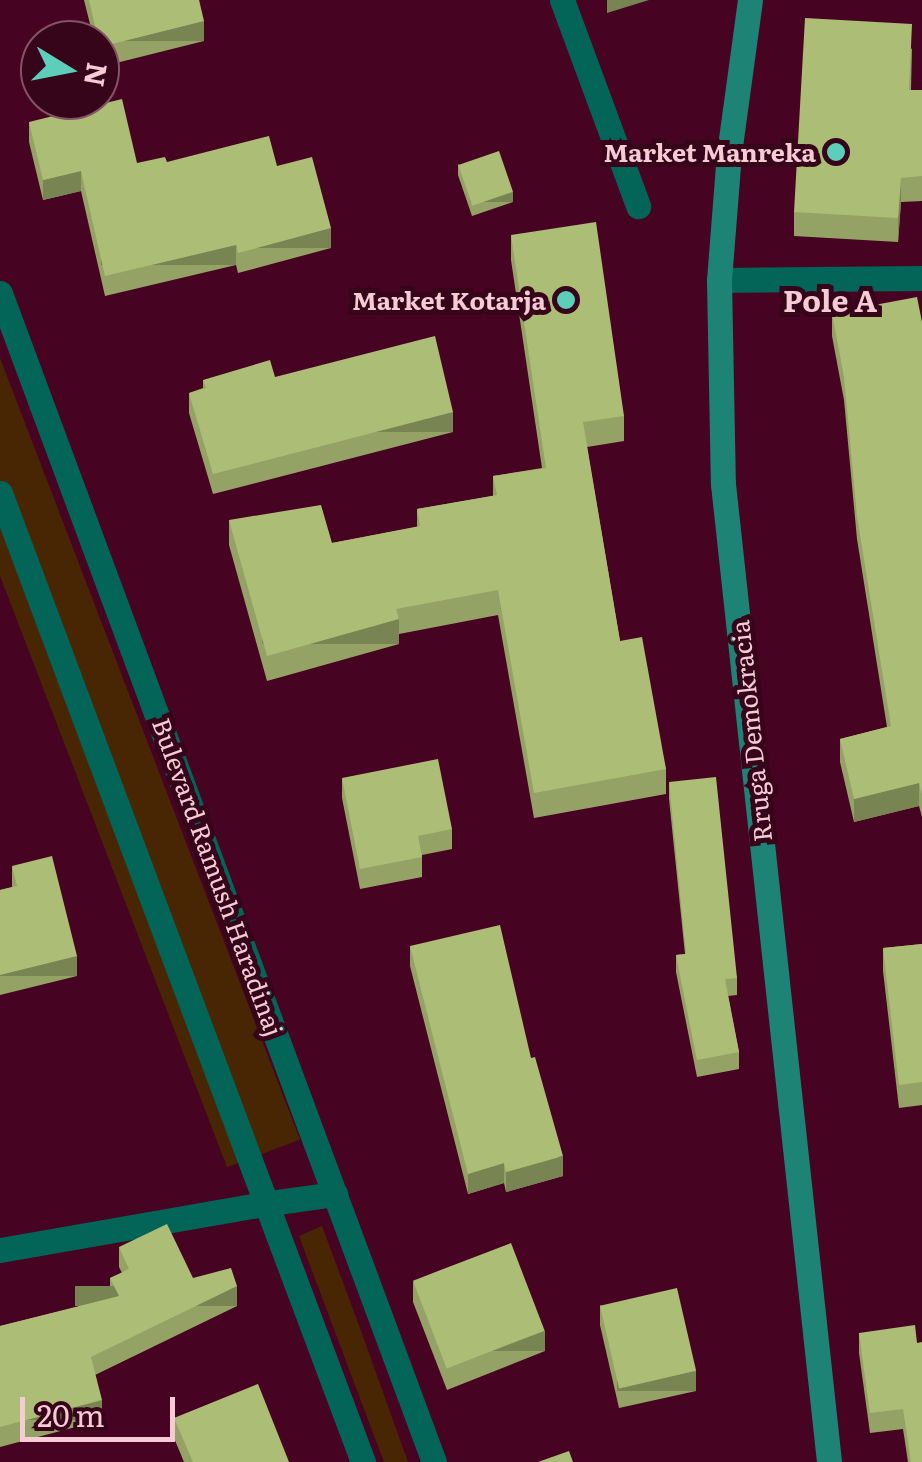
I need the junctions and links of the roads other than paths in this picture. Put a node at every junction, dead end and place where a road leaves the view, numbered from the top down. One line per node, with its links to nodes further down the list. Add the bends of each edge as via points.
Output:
1 (562, 0): 3 (street)
2 (750, 0): 5 (main road, Rruga Demokracia)
3 (638, 206)
4 (922, 278): 5 (street)
5 (719, 280): 13 (main road, Rruga Demokracia, via 724,484)
6 (0, 293): 8 (street, Bulevard Ramush Haradinaj)
7 (0, 492): 9 (street)
8 (336, 1194): 9 (street); 12 (street, Bulevard Ramush Haradinaj)
9 (263, 1204): 10 (street); 11 (street)
10 (0, 1250)
11 (363, 1462)
12 (434, 1462)
13 (829, 1462)

